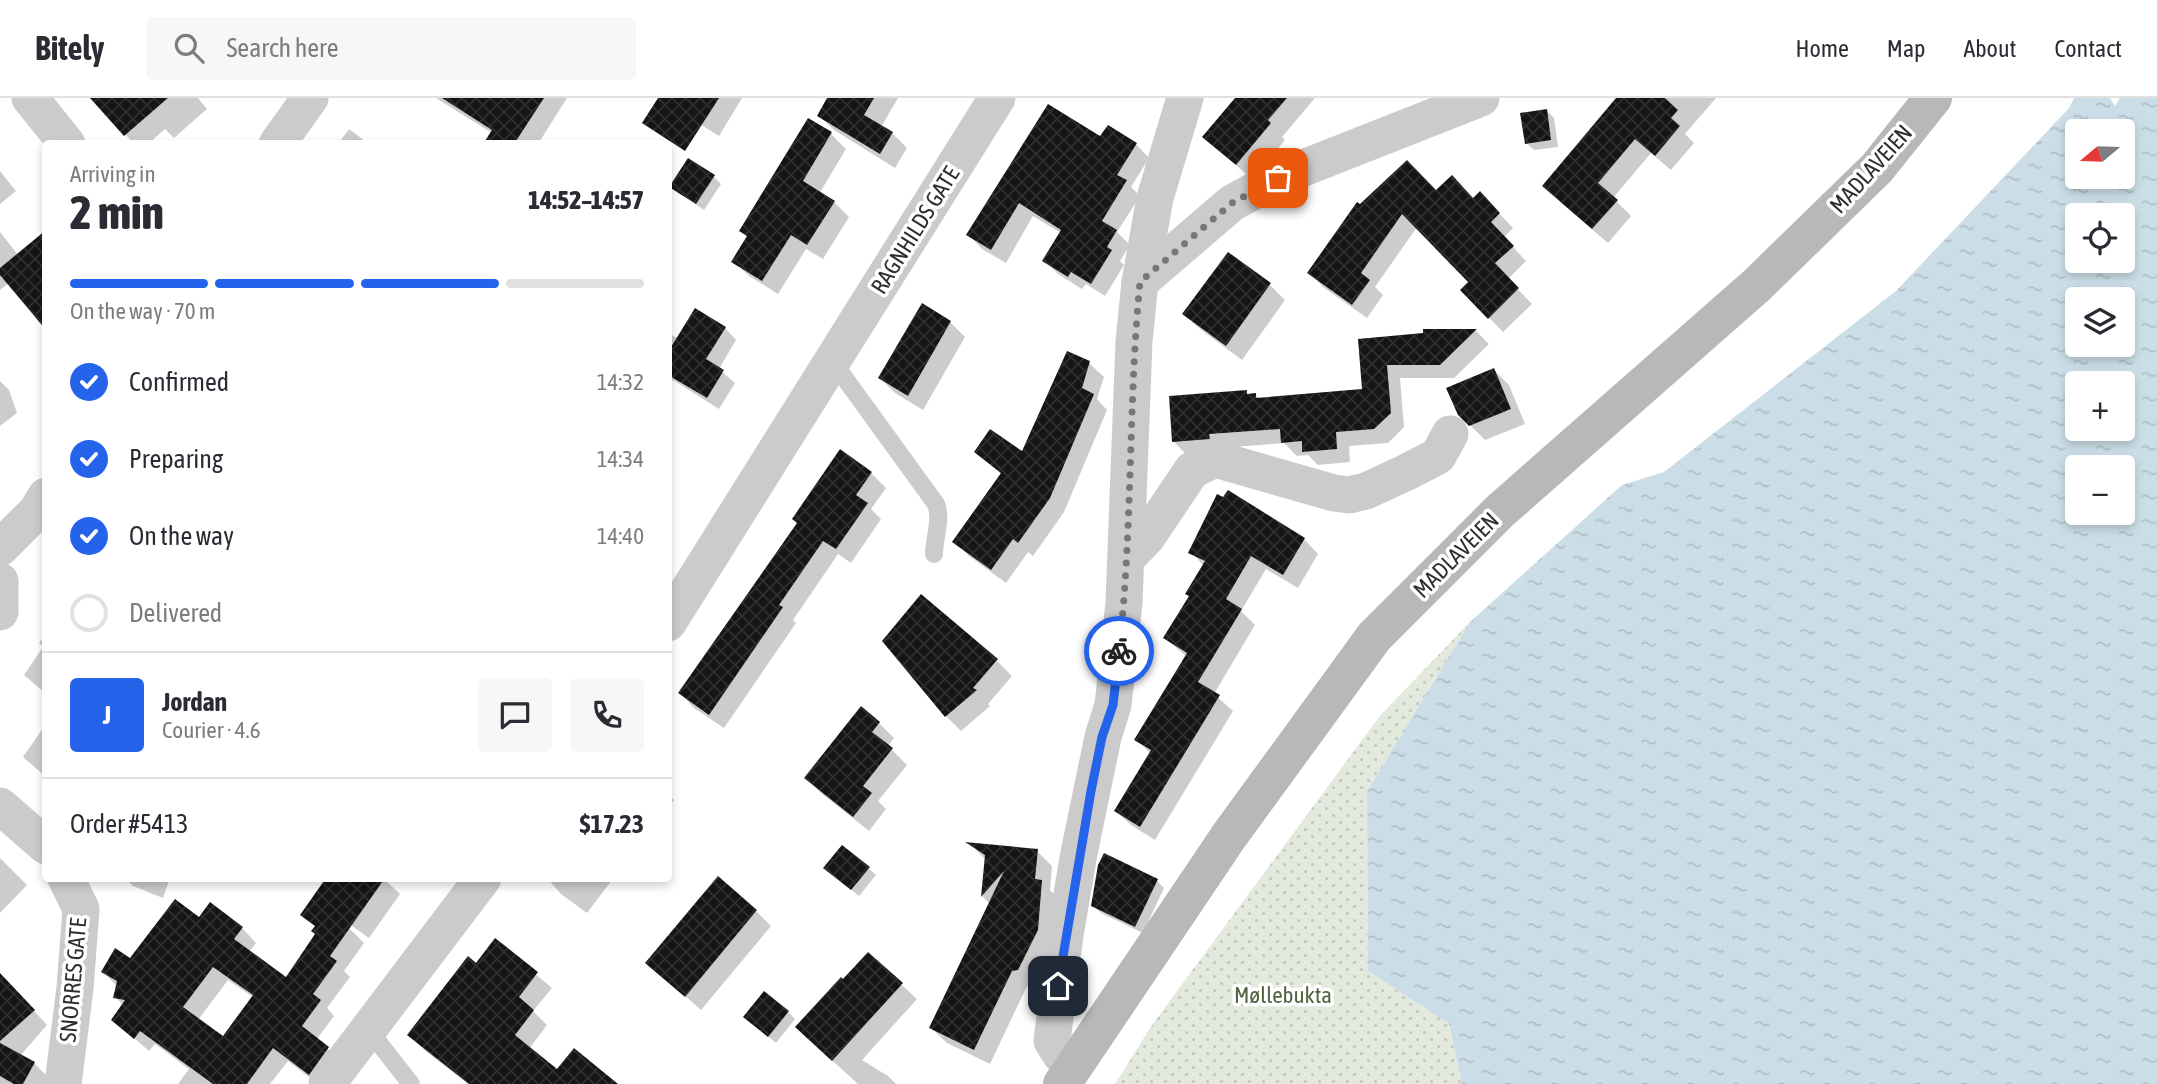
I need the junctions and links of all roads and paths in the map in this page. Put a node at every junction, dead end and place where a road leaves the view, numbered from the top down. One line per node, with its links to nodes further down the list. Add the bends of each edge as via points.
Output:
1 (30, 98): 7 (street)
2 (310, 98): 8 (street)
3 (998, 98): 10 (street, RAGNHILDS GATE)
4 (1185, 98): 9 (street, via 1155,198)
5 (1481, 98): 9 (street, via 1267,184 1232,203)
6 (1933, 98): 24 (main road, MADLAVEIEN, via 1877,168 1757,285 1500,511 1374,636 1229,836)
7 (63, 140)
8 (280, 140)
9 (1140, 282): 15 (street)
10 (833, 362): 14 (lane, via 936,504 939,517); 18 (street, RAGNHILDS GATE)
11 (1450, 434): 15 (street, via 1438,456 1349,495 1216,459 1192,470 1147,537)
12 (42, 503): 13 (street)
13 (0, 548)
14 (934, 554)
15 (1126, 559): 24 (street, via 1113,705 1102,737 1079,853 1052,1041)
16 (0, 581): 17 (street)
17 (0, 612)
18 (672, 617)
19 (0, 806): 20 (street)
20 (42, 843)
21 (68, 882): 25 (street, SNORRES GATE, via 80,909)
22 (480, 882): 23 (street)
23 (368, 1029): 26 (street); 27 (lane)
24 (1069, 1073)
25 (63, 1084)
26 (327, 1084)
27 (411, 1084)

